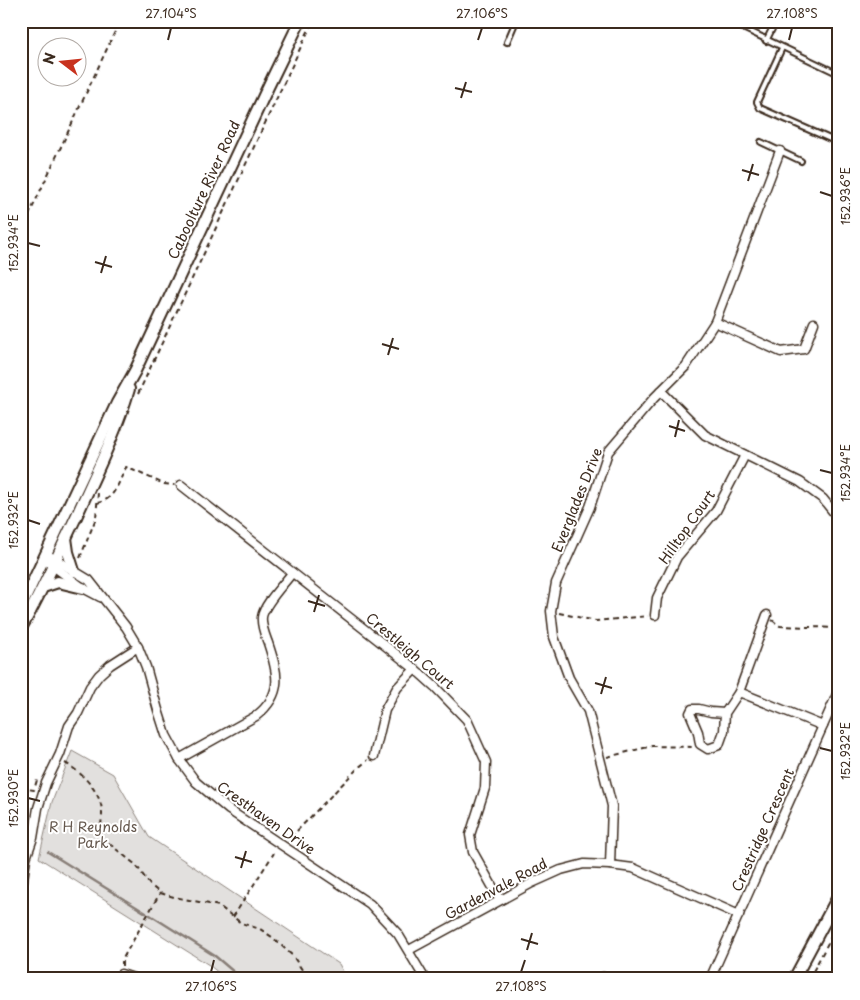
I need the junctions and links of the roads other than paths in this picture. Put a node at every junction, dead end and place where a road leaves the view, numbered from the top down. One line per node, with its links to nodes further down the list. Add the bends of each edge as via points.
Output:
1 (300, 21): 15 (main road, Caboolture River Road)
2 (516, 21): 6 (lane)
3 (728, 21): 5 (lane)
4 (776, 21): 5 (lane)
5 (766, 40): 7 (lane)
6 (507, 42)
7 (782, 48): 8 (lane); 10 (lane, via 757,102 760,108)
8 (839, 74)
9 (761, 142): 11 (lane)
10 (839, 143)
11 (780, 151): 12 (lane); 13 (street, Everglades Drive)
12 (801, 161)
13 (715, 322): 14 (street, via 781,352 804,349); 16 (street, Everglades Drive, via 686,366)
14 (814, 323)
15 (135, 371): 20 (main road, Caboolture River Road, via 102,460); 21 (main road, Caboolture River Road)
16 (661, 390): 17 (street, via 705,435); 40 (street, Everglades Drive, via 608,452 590,507 556,583 551,612 554,637 569,678 588,711 612,806)
17 (745, 455): 19 (street, via 800,482 823,499); 29 (street, Hilltop Court, via 716,511 677,557 657,598)
18 (180, 485): 24 (street, Crestleigh Court)
19 (839, 518)
20 (66, 538): 22 (main road, Caboolture River Road); 23 (main road)
21 (44, 557): 22 (street, Cresthaven Drive); 28 (main road, Caboolture River Road)
22 (54, 563): 23 (street, Cresthaven Drive); 25 (main road, Caboolture River Road); 26 (street, Cresthaven Drive)
23 (75, 567): 27 (street, Cresthaven Drive)
24 (292, 573): 33 (street, Crestleigh Court); 39 (street, via 262,618 262,628 277,674 273,699 256,716)
25 (43, 587): 26 (main road, via 58,582); 31 (main road, Caboolture River Road)
26 (83, 588): 27 (street, Cresthaven Drive)
27 (102, 598): 32 (street, Cresthaven Drive)
28 (21, 607)
29 (655, 615)
30 (767, 615): 35 (street)
31 (21, 628)
32 (138, 647): 39 (street, Cresthaven Drive, via 162,722); 41 (street, via 99,675 70,726 38,808)
33 (415, 669): 38 (street, via 397,688 385,710); 43 (street, Crestleigh Court, via 467,720 486,762 485,788 470,835 473,852)
34 (839, 690): 37 (street, Crestridge Crescent)
35 (739, 692): 36 (street); 37 (street)
36 (725, 713): 36 (street, via 719,746 708,749 700,744 690,713 692,709)
37 (823, 726): 44 (street, Crestridge Crescent)
38 (374, 756)
39 (179, 759): 45 (street, Cresthaven Drive, via 196,782 217,801 370,904)
40 (610, 864): 43 (street, Gardenvale Road, via 584,864 561,870); 44 (street, Gardenvale Road, via 633,868)
41 (21, 895)
42 (839, 895): 50 (main road)
43 (500, 900): 45 (street, Gardenvale Road)
44 (739, 915): 49 (street, Crestridge Crescent)
45 (409, 950): 48 (street, Cresthaven Drive)
46 (119, 976): 47 (street)
47 (137, 979)
48 (425, 979)
49 (710, 979)
50 (794, 979)

